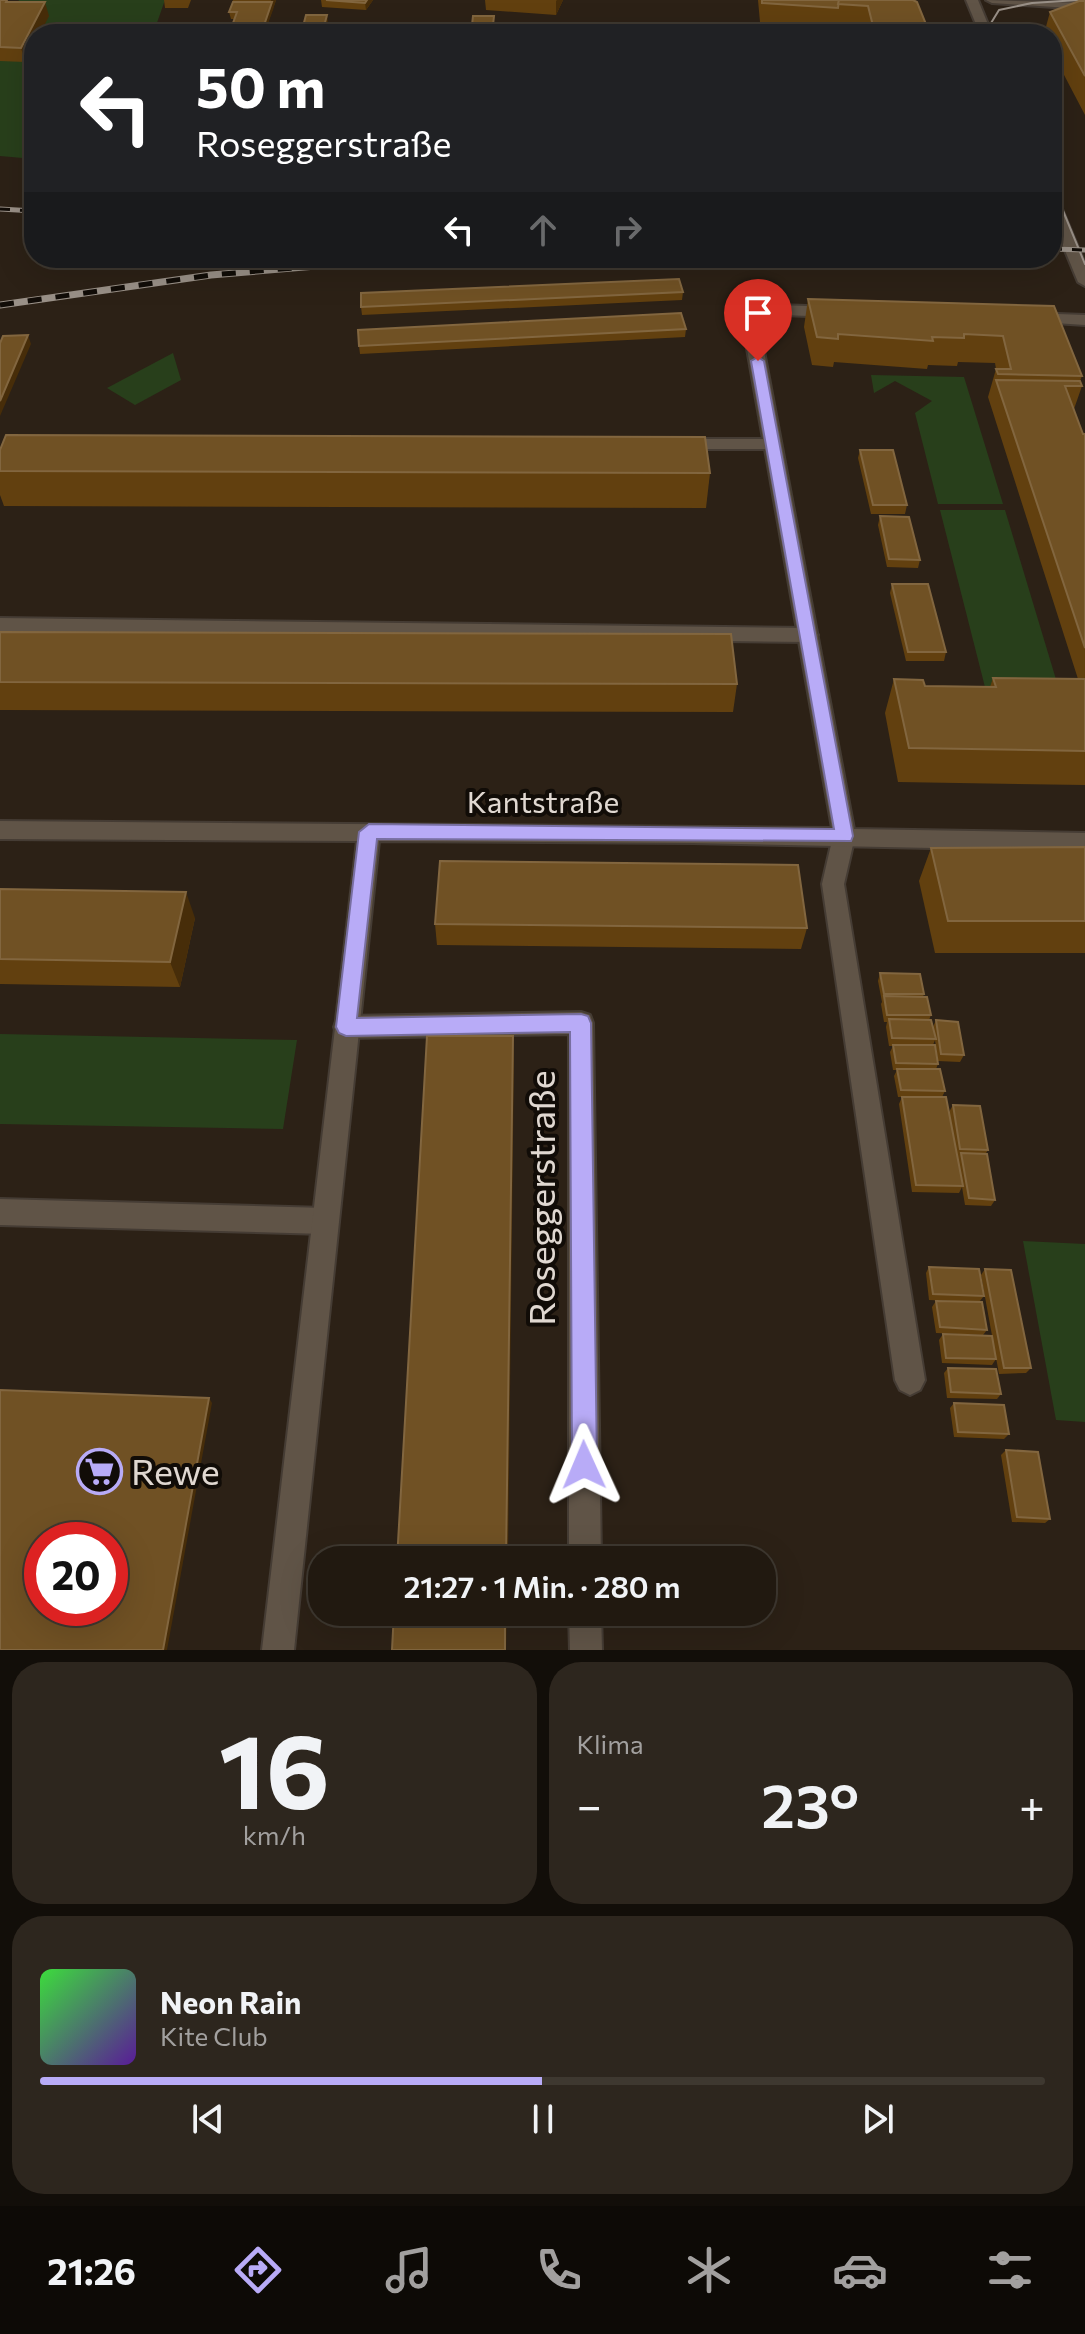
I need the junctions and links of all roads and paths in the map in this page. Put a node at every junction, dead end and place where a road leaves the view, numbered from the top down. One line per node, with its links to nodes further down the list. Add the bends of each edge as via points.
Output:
1 (972, 0): 4 (street)
2 (992, 0): 3 (street)
3 (1085, 6)
4 (982, 24)
5 (1062, 228): 6 (street)
6 (1085, 282)
7 (856, 313): 11 (street, via 748,309)
8 (1009, 318): 9 (street)
9 (1085, 320)
10 (661, 444): 11 (street)
11 (773, 444): 13 (street)
12 (0, 625): 13 (street)
13 (808, 635): 16 (street)
14 (0, 830): 15 (street, Kantstraße)
15 (369, 832): 16 (street, Kantstraße); 18 (street)
16 (844, 836): 17 (street, Kantstraße); 21 (street, via 833,884)
17 (1085, 842)
18 (346, 1027): 20 (street); 22 (street, Roseggerstraße, via 581,1023)
19 (0, 1212): 20 (street)
20 (325, 1221): 24 (street)
21 (910, 1380)
22 (585, 1546)
23 (585, 1626): 25 (street)
24 (278, 1650)
25 (586, 1650)

